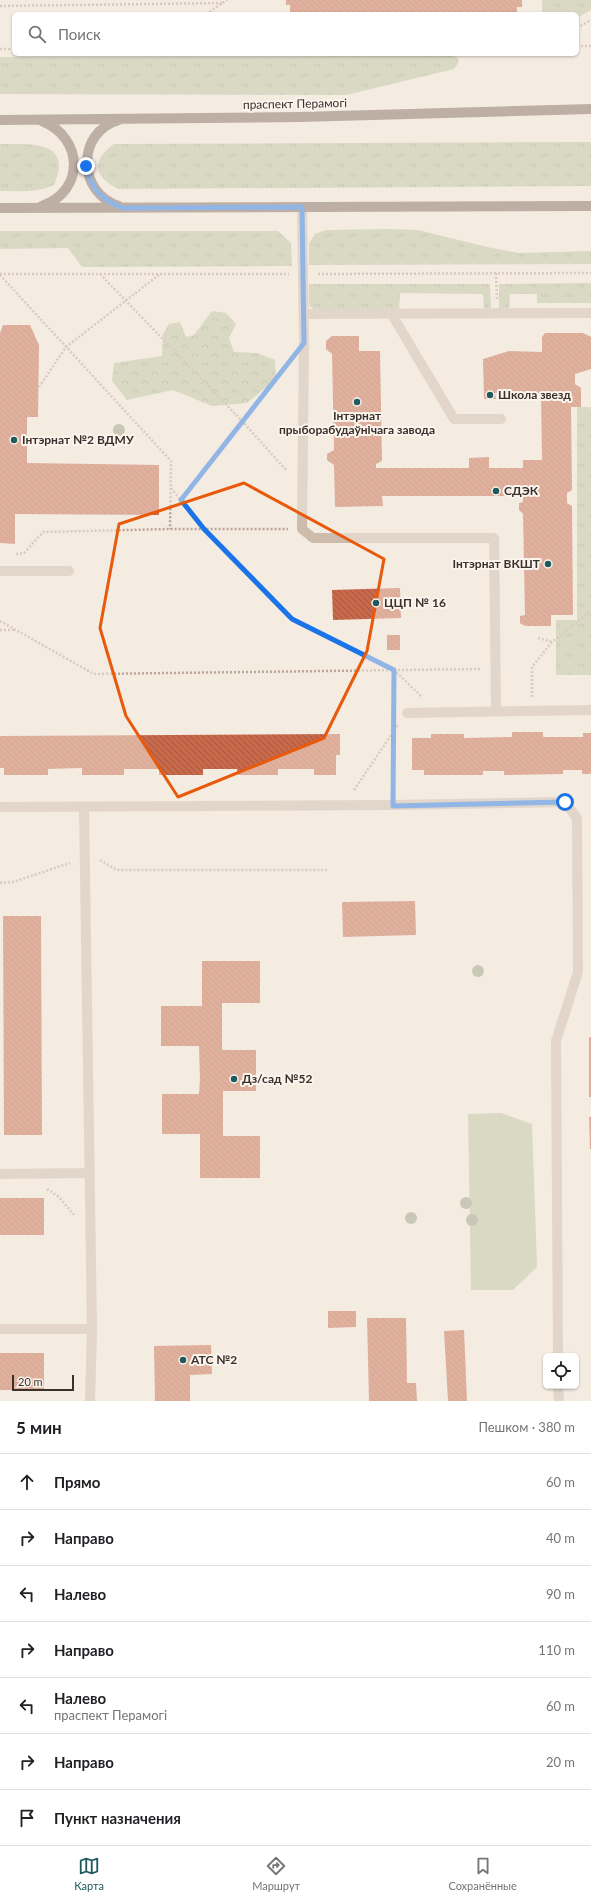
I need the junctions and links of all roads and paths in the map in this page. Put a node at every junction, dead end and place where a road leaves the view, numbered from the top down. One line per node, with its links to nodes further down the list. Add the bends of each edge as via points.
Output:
1 (227, 0): 2 (path)
2 (223, 3): 3 (path); 4 (path)
3 (0, 6)
4 (209, 12)
5 (591, 20): 6 (path)
6 (579, 27)
7 (579, 46): 8 (path)
8 (591, 46)
9 (0, 49): 10 (path)
10 (12, 49)
11 (591, 109): 12 (main road, праспект Перамогі)
12 (125, 119): 14 (main road, праспект Перамогі); 19 (main road, via 114,122 96,135 87,155 86,166 97,193 105,200)
13 (0, 120): 14 (main road, праспект Перамогі)
14 (32, 120): 18 (main road, via 51,125 66,138 74,166 72,177 61,195 52,202)
15 (591, 206): 16 (main road)
16 (302, 207): 19 (main road); 28 (lane)
17 (0, 208): 18 (main road)
18 (32, 208): 19 (main road)
19 (123, 208)
20 (496, 273): 24 (path)
21 (0, 274): 30 (path)
22 (100, 274): 25 (path)
23 (160, 274): 25 (path)
24 (497, 296)
25 (125, 302): 30 (path); 33 (path)
26 (391, 313): 27 (lane); 28 (lane); 32 (lane, via 454,419)
27 (591, 313)
28 (304, 314): 29 (lane)
29 (304, 343): 33 (path); 35 (lane)
30 (66, 347): 31 (path); 34 (path, via 171,461)
31 (38, 387)
32 (501, 419)
33 (243, 422): 35 (path); 36 (path)
34 (171, 488): 36 (path); 37 (path)
35 (303, 489): 39 (lane)
36 (181, 500): 38 (path)
37 (170, 529): 38 (path); 40 (path, via 43,532 24,553)
38 (204, 529): 39 (path); 50 (path, via 292,619)
39 (302, 529): 49 (lane, via 313,538 494,538)
40 (9, 554)
41 (0, 571): 42 (lane)
42 (69, 571)
43 (591, 611): 48 (path)
44 (0, 621): 46 (path)
45 (0, 630): 46 (path)
46 (15, 630): 50 (path, via 94,674)
47 (538, 638): 48 (path)
48 (552, 642): 54 (path, via 532,667)
49 (496, 669): 50 (path); 53 (lane)
50 (394, 670): 51 (path); 56 (path)
51 (393, 709)
52 (591, 710): 54 (lane)
53 (496, 711): 54 (lane); 56 (lane)
54 (533, 711)
55 (407, 712): 56 (lane); 58 (path)
56 (438, 712)
57 (393, 717): 58 (path)
58 (393, 733): 59 (path); 60 (path)
59 (344, 806): 60 (lane); 62 (lane)
60 (393, 806): 72 (lane, via 565,802 577,818 578,972 556,1041)
61 (0, 807): 62 (lane)
62 (84, 807): 63 (lane)
63 (85, 858): 64 (path, via 96,858 117,870); 65 (path, via 13,882); 66 (lane)
64 (327, 870)
65 (0, 883)
66 (89, 1173): 67 (lane); 69 (lane)
67 (0, 1174)
68 (46, 1189): 69 (path, via 59,1197)
69 (90, 1236): 71 (lane)
70 (0, 1329): 71 (lane)
71 (92, 1329): 74 (lane)
72 (558, 1353)
73 (558, 1389): 75 (lane)
74 (90, 1401)
75 (558, 1401)

